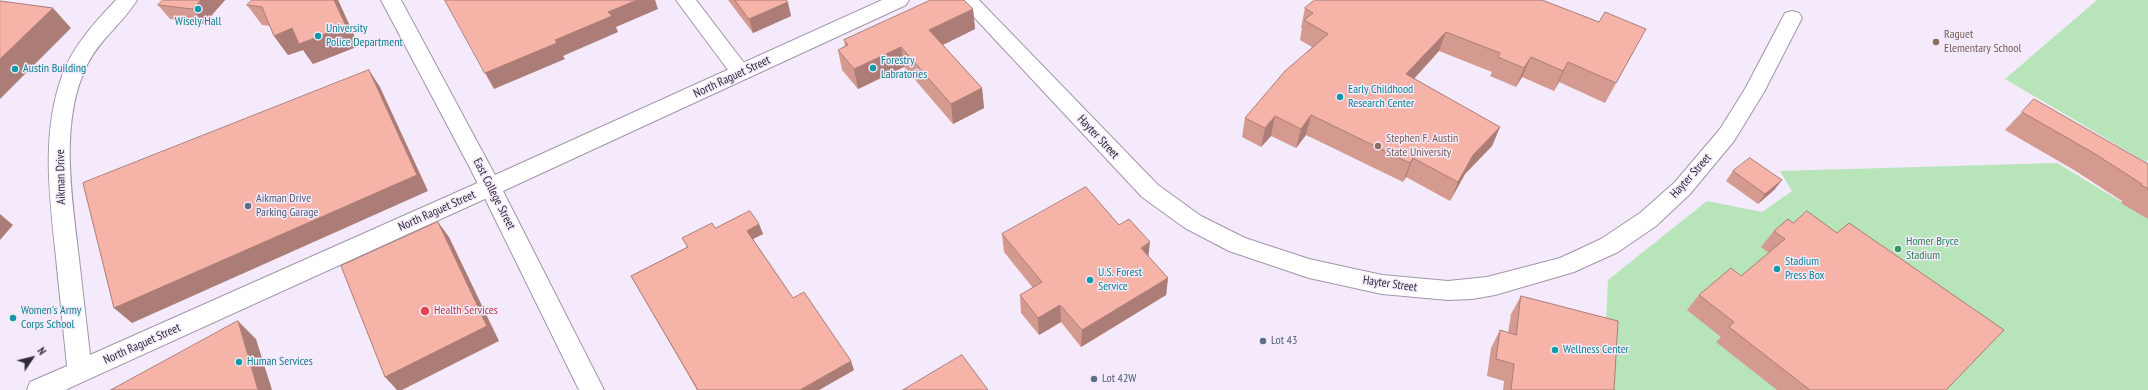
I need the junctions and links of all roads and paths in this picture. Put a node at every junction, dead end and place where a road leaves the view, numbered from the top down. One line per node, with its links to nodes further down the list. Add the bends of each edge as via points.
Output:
1 (127, 0): 9 (street, Aikman Drive, via 104,25 80,58 68,90 62,133 62,207)
2 (391, 0): 8 (street, East College Street)
3 (686, 0): 7 (street)
4 (899, 0): 7 (street, North Raguet Street)
5 (968, 0): 6 (street, Hayter Street, via 1150,191 1182,216 1234,245 1286,264 1384,285 1449,290 1485,287 1564,266 1612,245 1650,218 1697,172 1728,134 1754,92)
6 (1792, 18)
7 (741, 73): 8 (street, North Raguet Street)
8 (490, 187): 9 (street, North Raguet Street); 11 (street, East College Street)
9 (80, 372): 10 (street, North Raguet Street)
10 (39, 390)
11 (592, 390)

